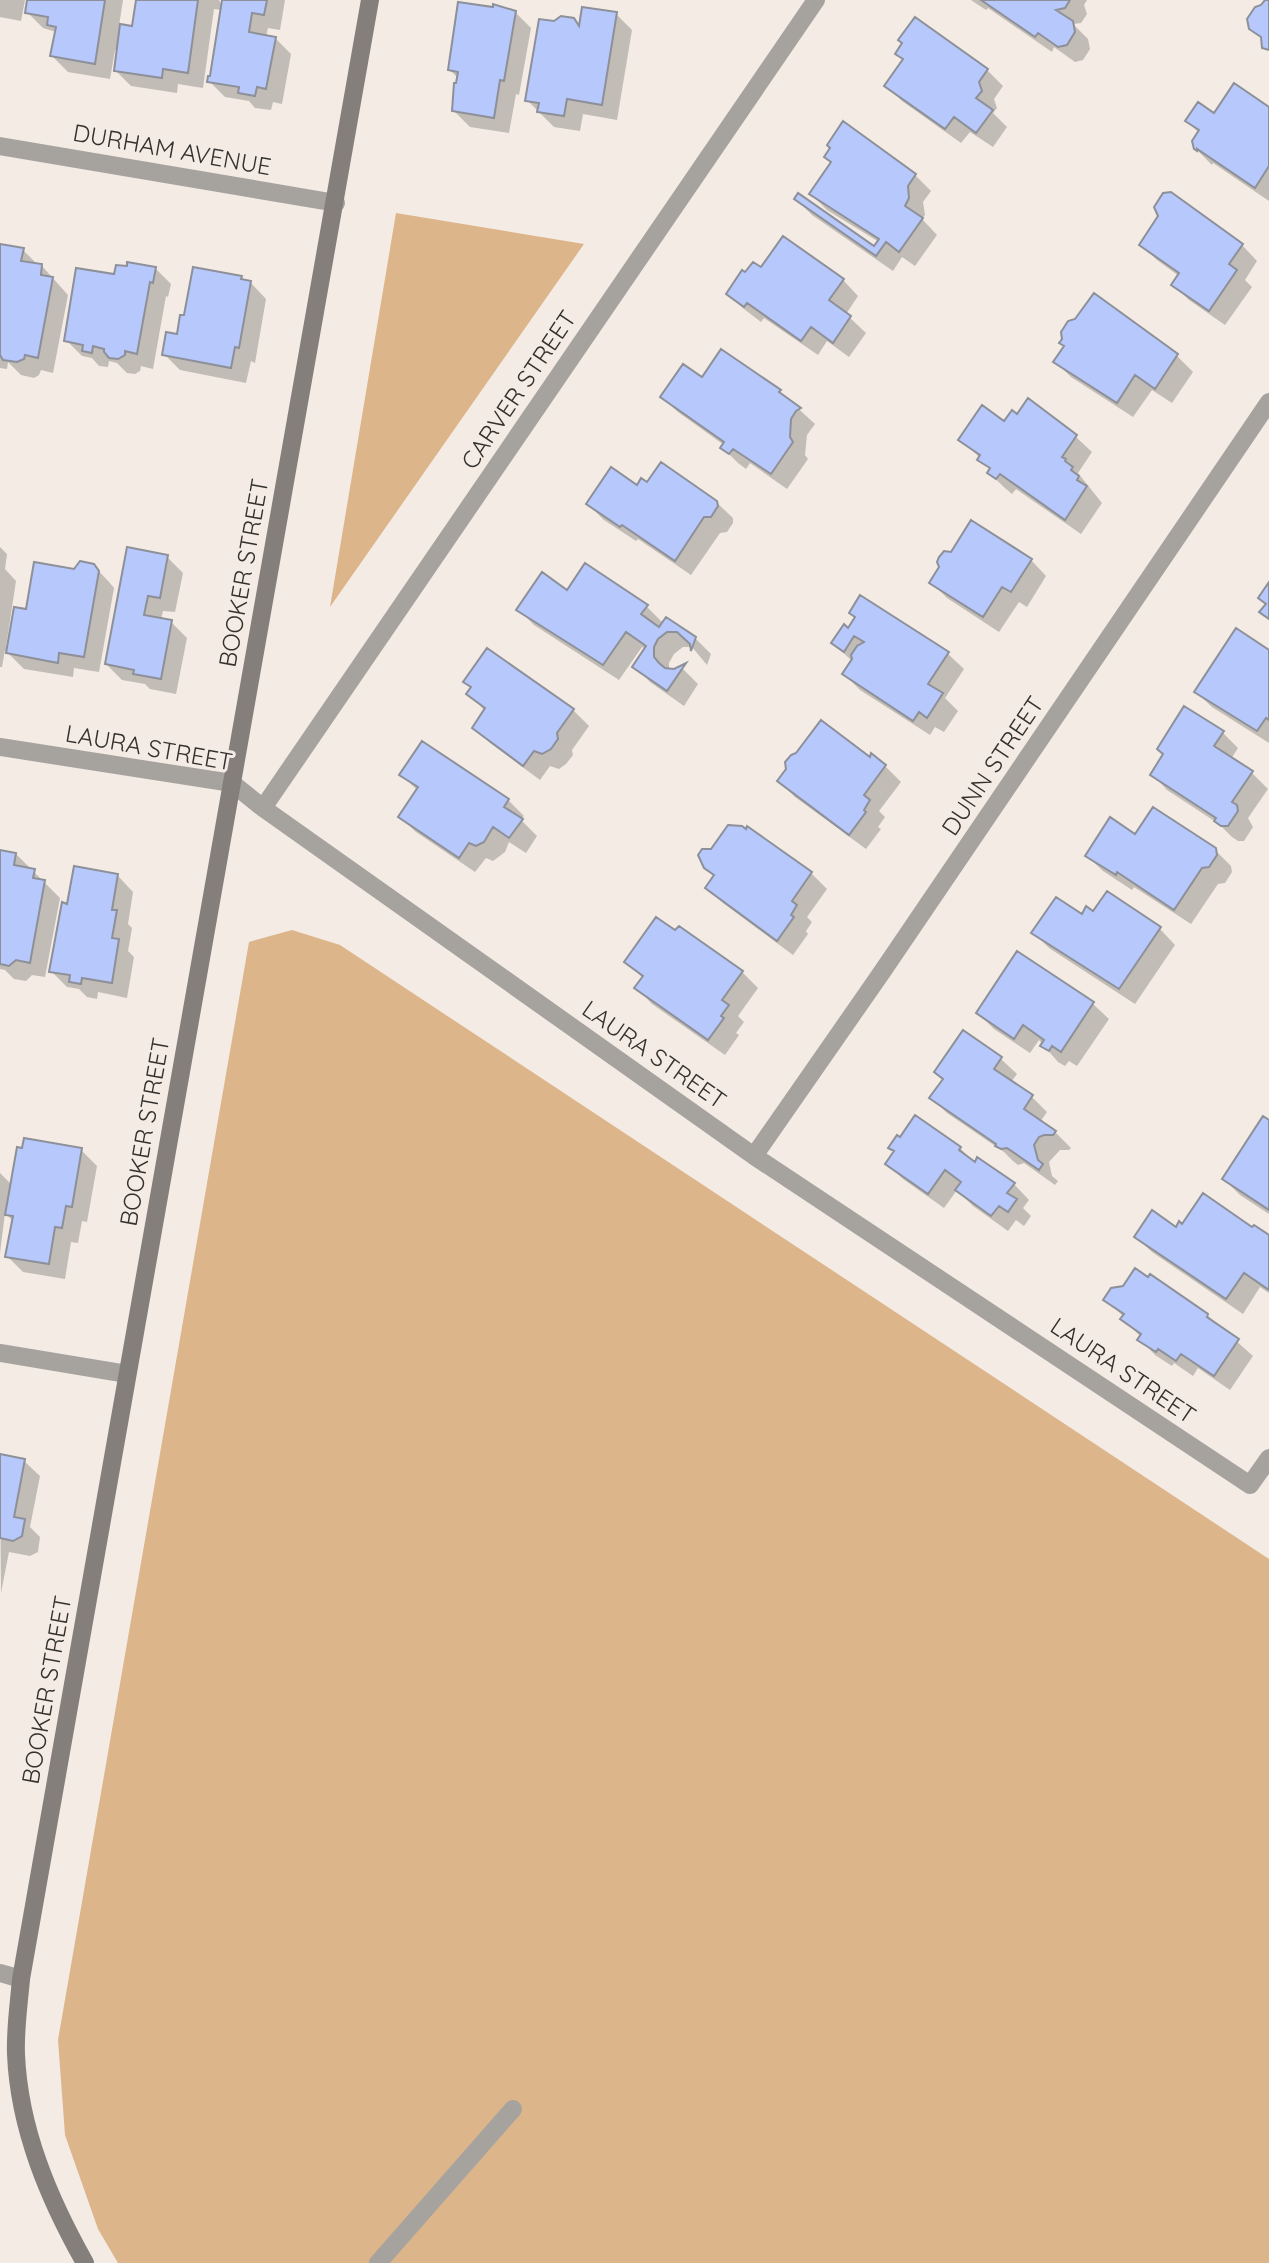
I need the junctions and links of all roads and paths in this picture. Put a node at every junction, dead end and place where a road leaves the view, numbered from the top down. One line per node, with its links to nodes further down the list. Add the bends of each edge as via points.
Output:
1 (370, 0): 4 (street, BOOKER STREET)
2 (816, 0): 8 (street, CARVER STREET)
3 (0, 146): 4 (street, DURHAM AVENUE)
4 (336, 203): 7 (street, BOOKER STREET)
5 (1269, 401): 9 (street, DUNN STREET)
6 (0, 747): 7 (street, LAURA STREET)
7 (232, 783): 8 (street, LAURA STREET); 11 (street, BOOKER STREET)
8 (263, 808): 9 (street, LAURA STREET)
9 (754, 1156): 12 (street, LAURA STREET, via 1251,1485)
10 (0, 1353): 11 (street)
11 (127, 1374): 14 (street, BOOKER STREET)
12 (1269, 1458)
13 (0, 1973): 14 (street)
14 (21, 1979): 16 (street, BOOKER STREET, via 16,2053 22,2110 46,2184)
15 (513, 2109): 17 (street)
16 (85, 2263)
17 (377, 2263)

